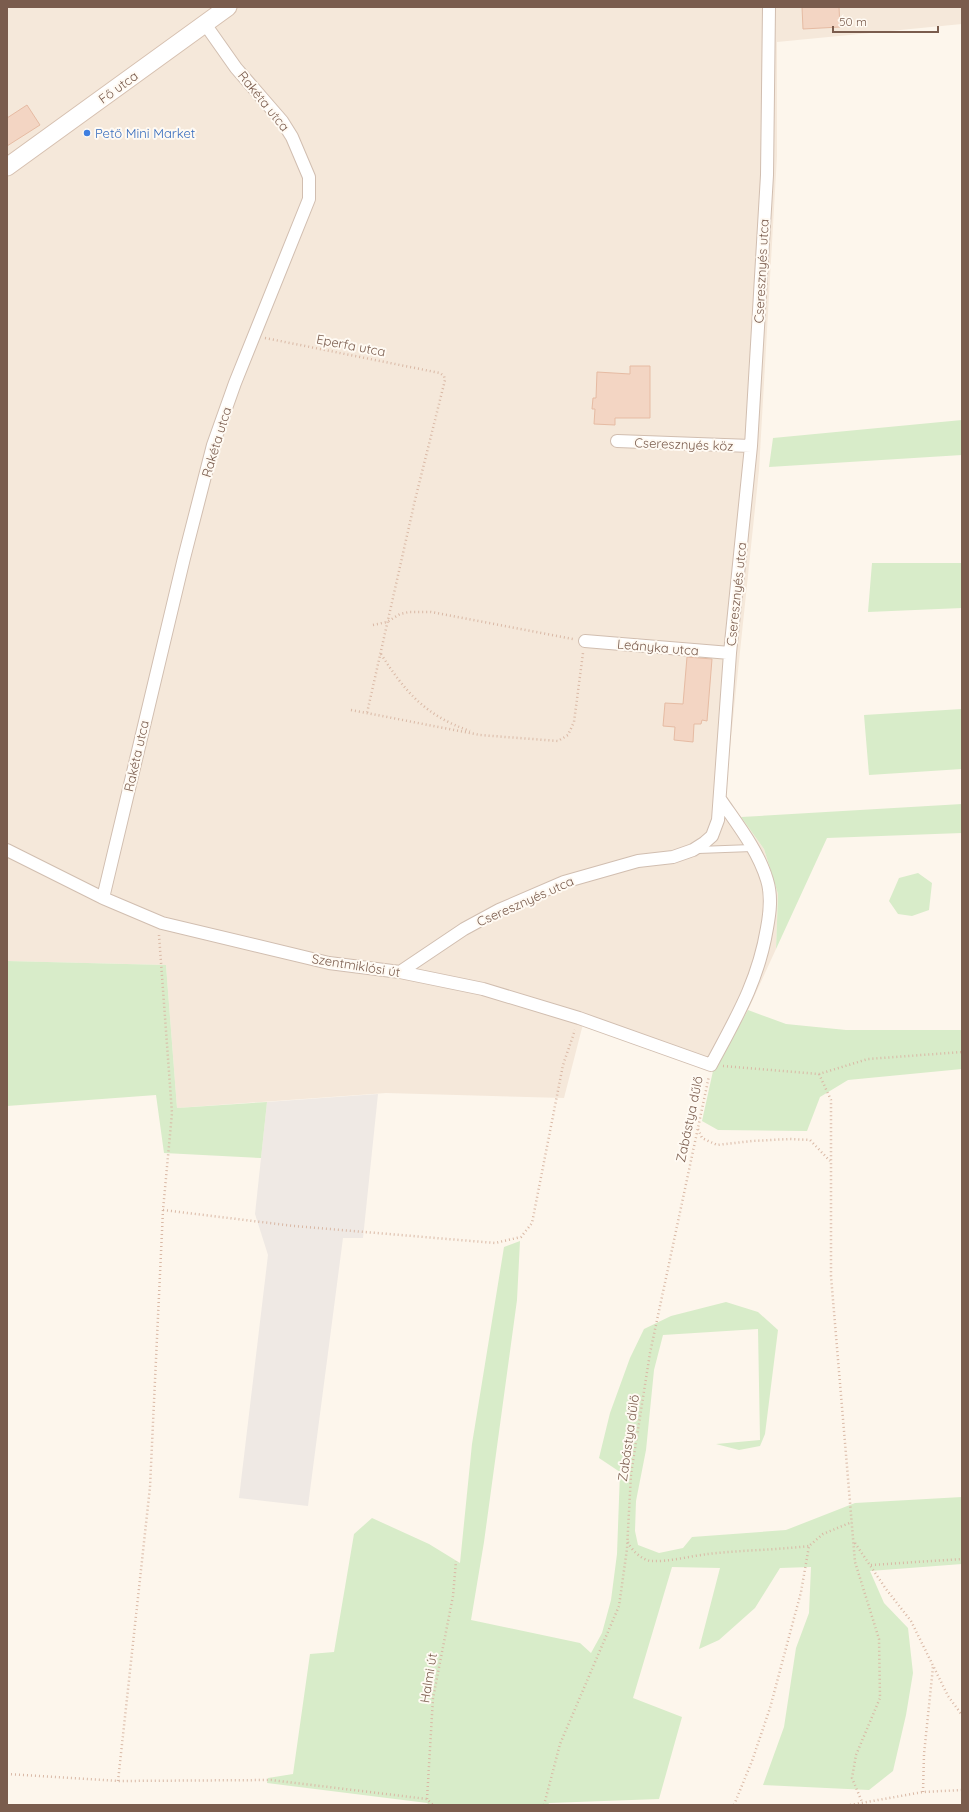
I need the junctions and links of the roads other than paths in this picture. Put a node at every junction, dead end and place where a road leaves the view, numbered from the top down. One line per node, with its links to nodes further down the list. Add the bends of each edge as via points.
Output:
1 (228, 7): 3 (main road, Fő utca)
2 (769, 7): 6 (street, Cseresznyés utca, via 767,175)
3 (205, 24): 4 (main road, Fő utca); 13 (street, Rakéta utca, via 236,68 282,121 292,137 309,177 309,199 235,383 213,445)
4 (7, 167)
5 (617, 441): 6 (street, Cseresznyés köz)
6 (751, 446): 8 (street, Cseresznyés utca)
7 (585, 641): 8 (street, Leányka utca)
8 (730, 653): 9 (street, Cseresznyés utca)
9 (720, 799): 10 (street); 12 (street, Cseresznyés utca, via 718,820 712,836)
10 (752, 848): 12 (lane); 14 (street, Szentmiklósi út, via 760,862 769,890 770,908 765,942 756,977 746,1000 711,1065 579,1018 483,989)
11 (7, 850): 13 (street, Szentmiklósi út)
12 (693, 850): 14 (street, Cseresznyés utca, via 673,857 638,861 564,882 499,910 464,929)
13 (103, 898): 14 (street, Szentmiklósi út, via 162,923 226,940 330,963)
14 (400, 972)

